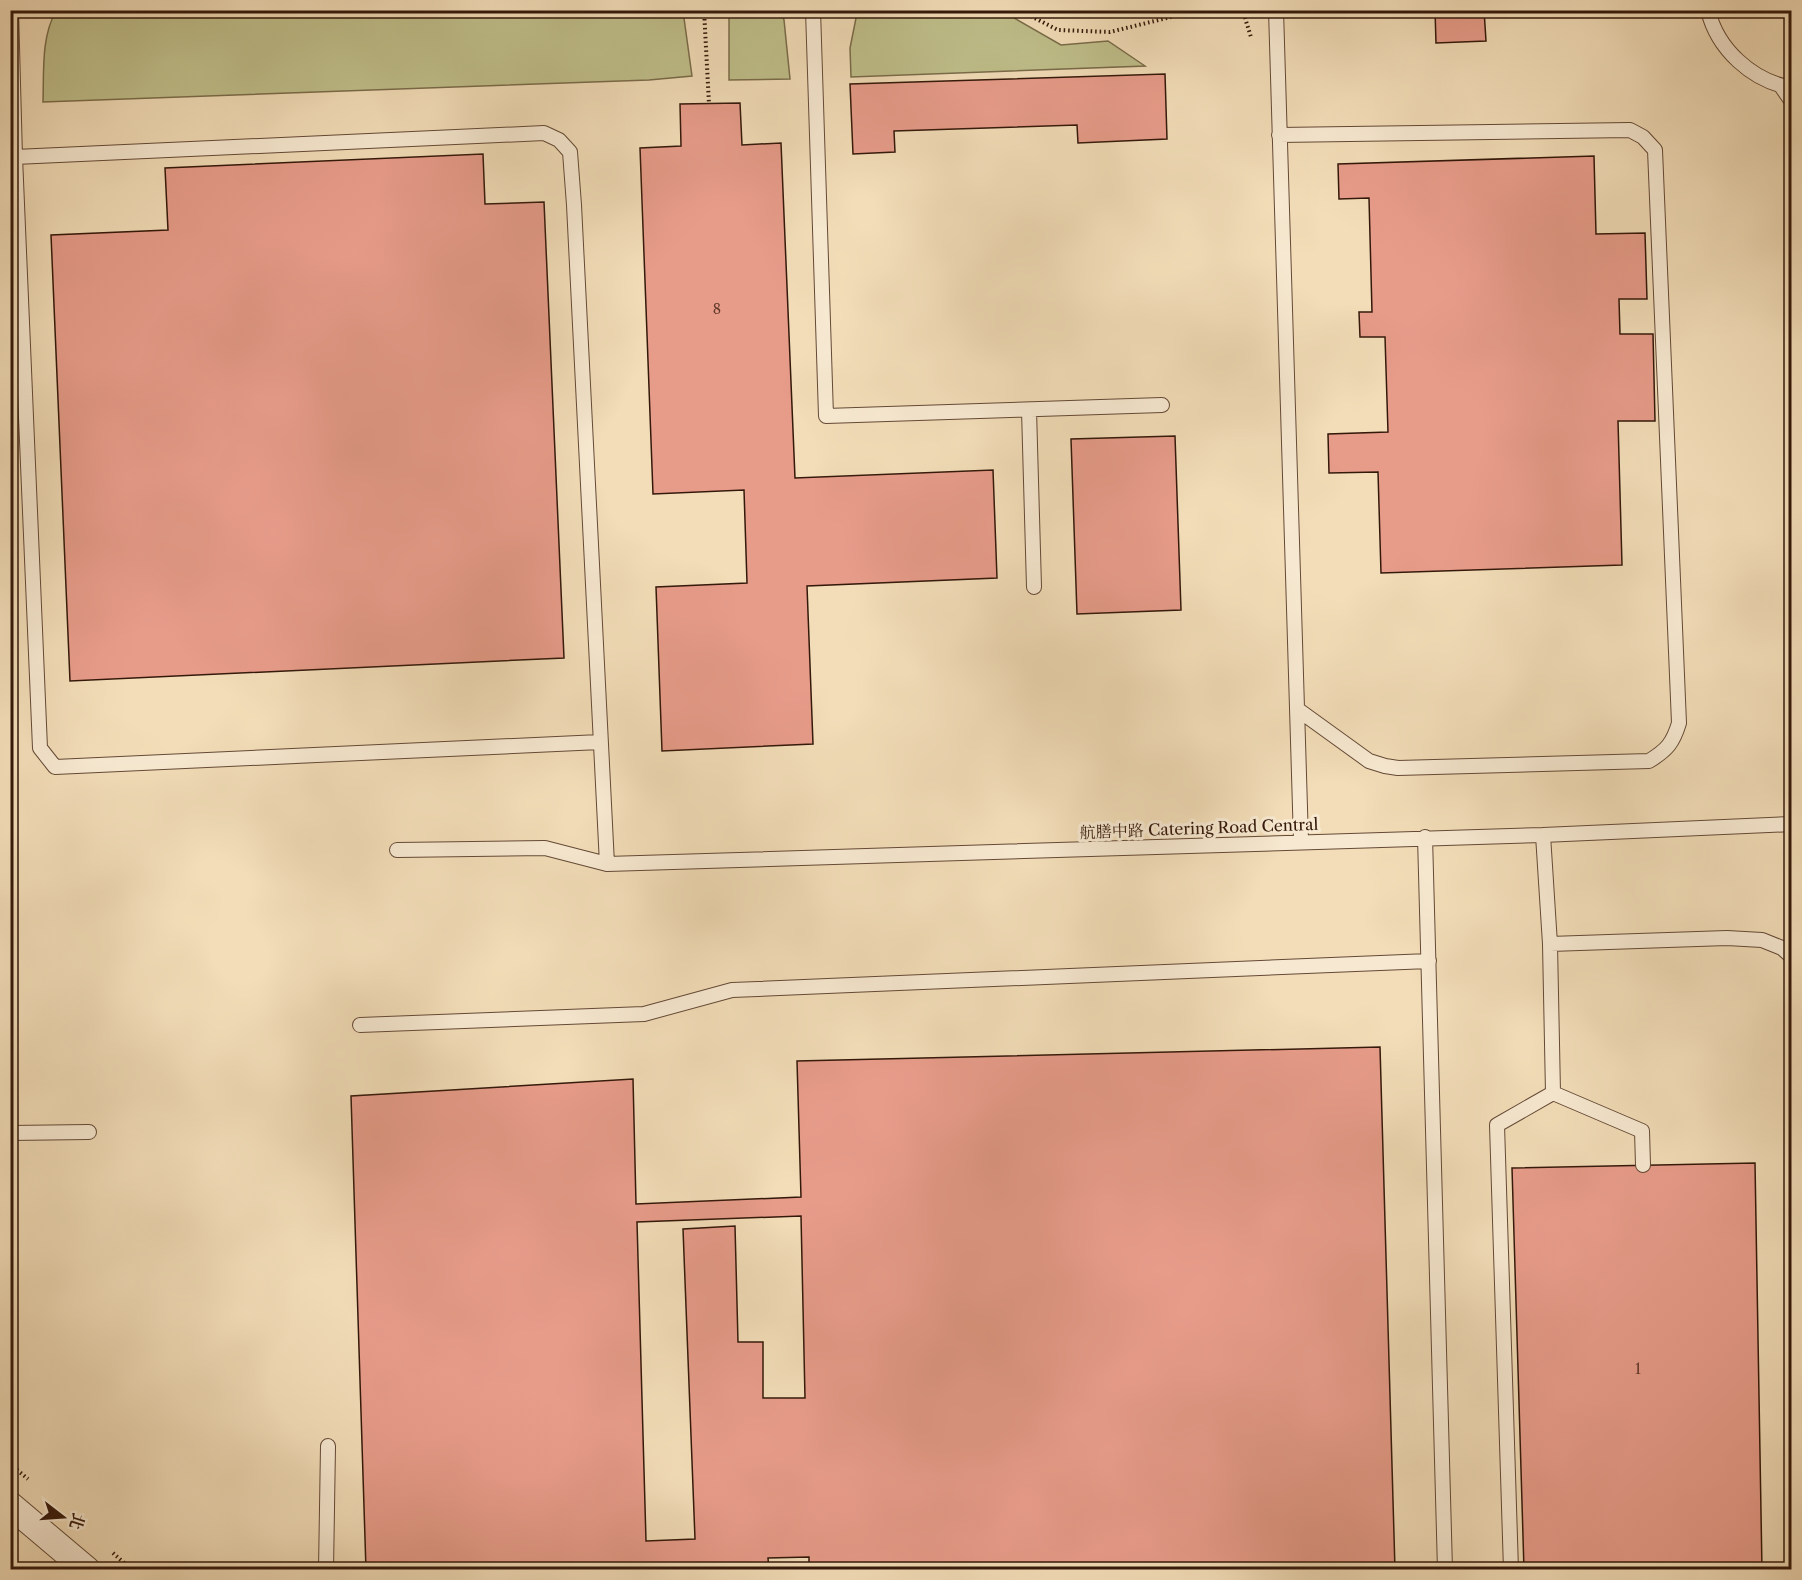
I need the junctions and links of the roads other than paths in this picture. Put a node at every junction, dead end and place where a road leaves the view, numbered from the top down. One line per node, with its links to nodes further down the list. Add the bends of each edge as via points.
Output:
1 (11, 10): 8 (lane)
2 (813, 10): 10 (lane, via 826,416)
3 (1276, 10): 7 (lane)
4 (1708, 10): 5 (lane, via 1711,23 1728,51 1752,72)
5 (1786, 87): 6 (lane)
6 (1791, 102)
7 (1279, 135): 12 (lane); 12 (lane, via 1630,130 1655,150 1679,723 1664,752 1649,761 1398,768 1370,760)
8 (15, 157): 13 (lane, via 543,133 559,140 570,152 574,205); 13 (lane, via 40,748 55,766)
9 (1162, 405): 10 (lane)
10 (1029, 410): 11 (lane)
11 (1034, 588)
12 (1297, 709): 17 (lane)
13 (600, 742): 19 (lane)
14 (1791, 824): 15 (lane, 航膳中路 Catering Road Central)
15 (1543, 835): 16 (lane, 航膳中路 Catering Road Central); 20 (lane)
16 (1425, 837): 17 (lane, 航膳中路 Catering Road Central); 22 (lane)
17 (1301, 841): 19 (lane, 航膳中路 Catering Road Central)
18 (397, 850): 19 (lane, 航膳中路 Catering Road Central, via 545,848)
19 (607, 864)
20 (1550, 944): 21 (lane, via 1727,938 1762,940 1782,948); 24 (lane)
21 (1791, 957)
22 (1429, 961): 23 (lane, via 732,990 644,1014); 33 (lane)
23 (360, 1025)
24 (1553, 1093): 27 (lane, via 1642,1131); 34 (lane, via 1497,1125)
25 (89, 1132): 26 (lane)
26 (10, 1133)
27 (1643, 1165)
28 (328, 1446): 32 (lane)
29 (10, 1506): 30 (street)
30 (70, 1561): 31 (street)
31 (87, 1569)
32 (326, 1569)
33 (1445, 1569)
34 (1511, 1569)

